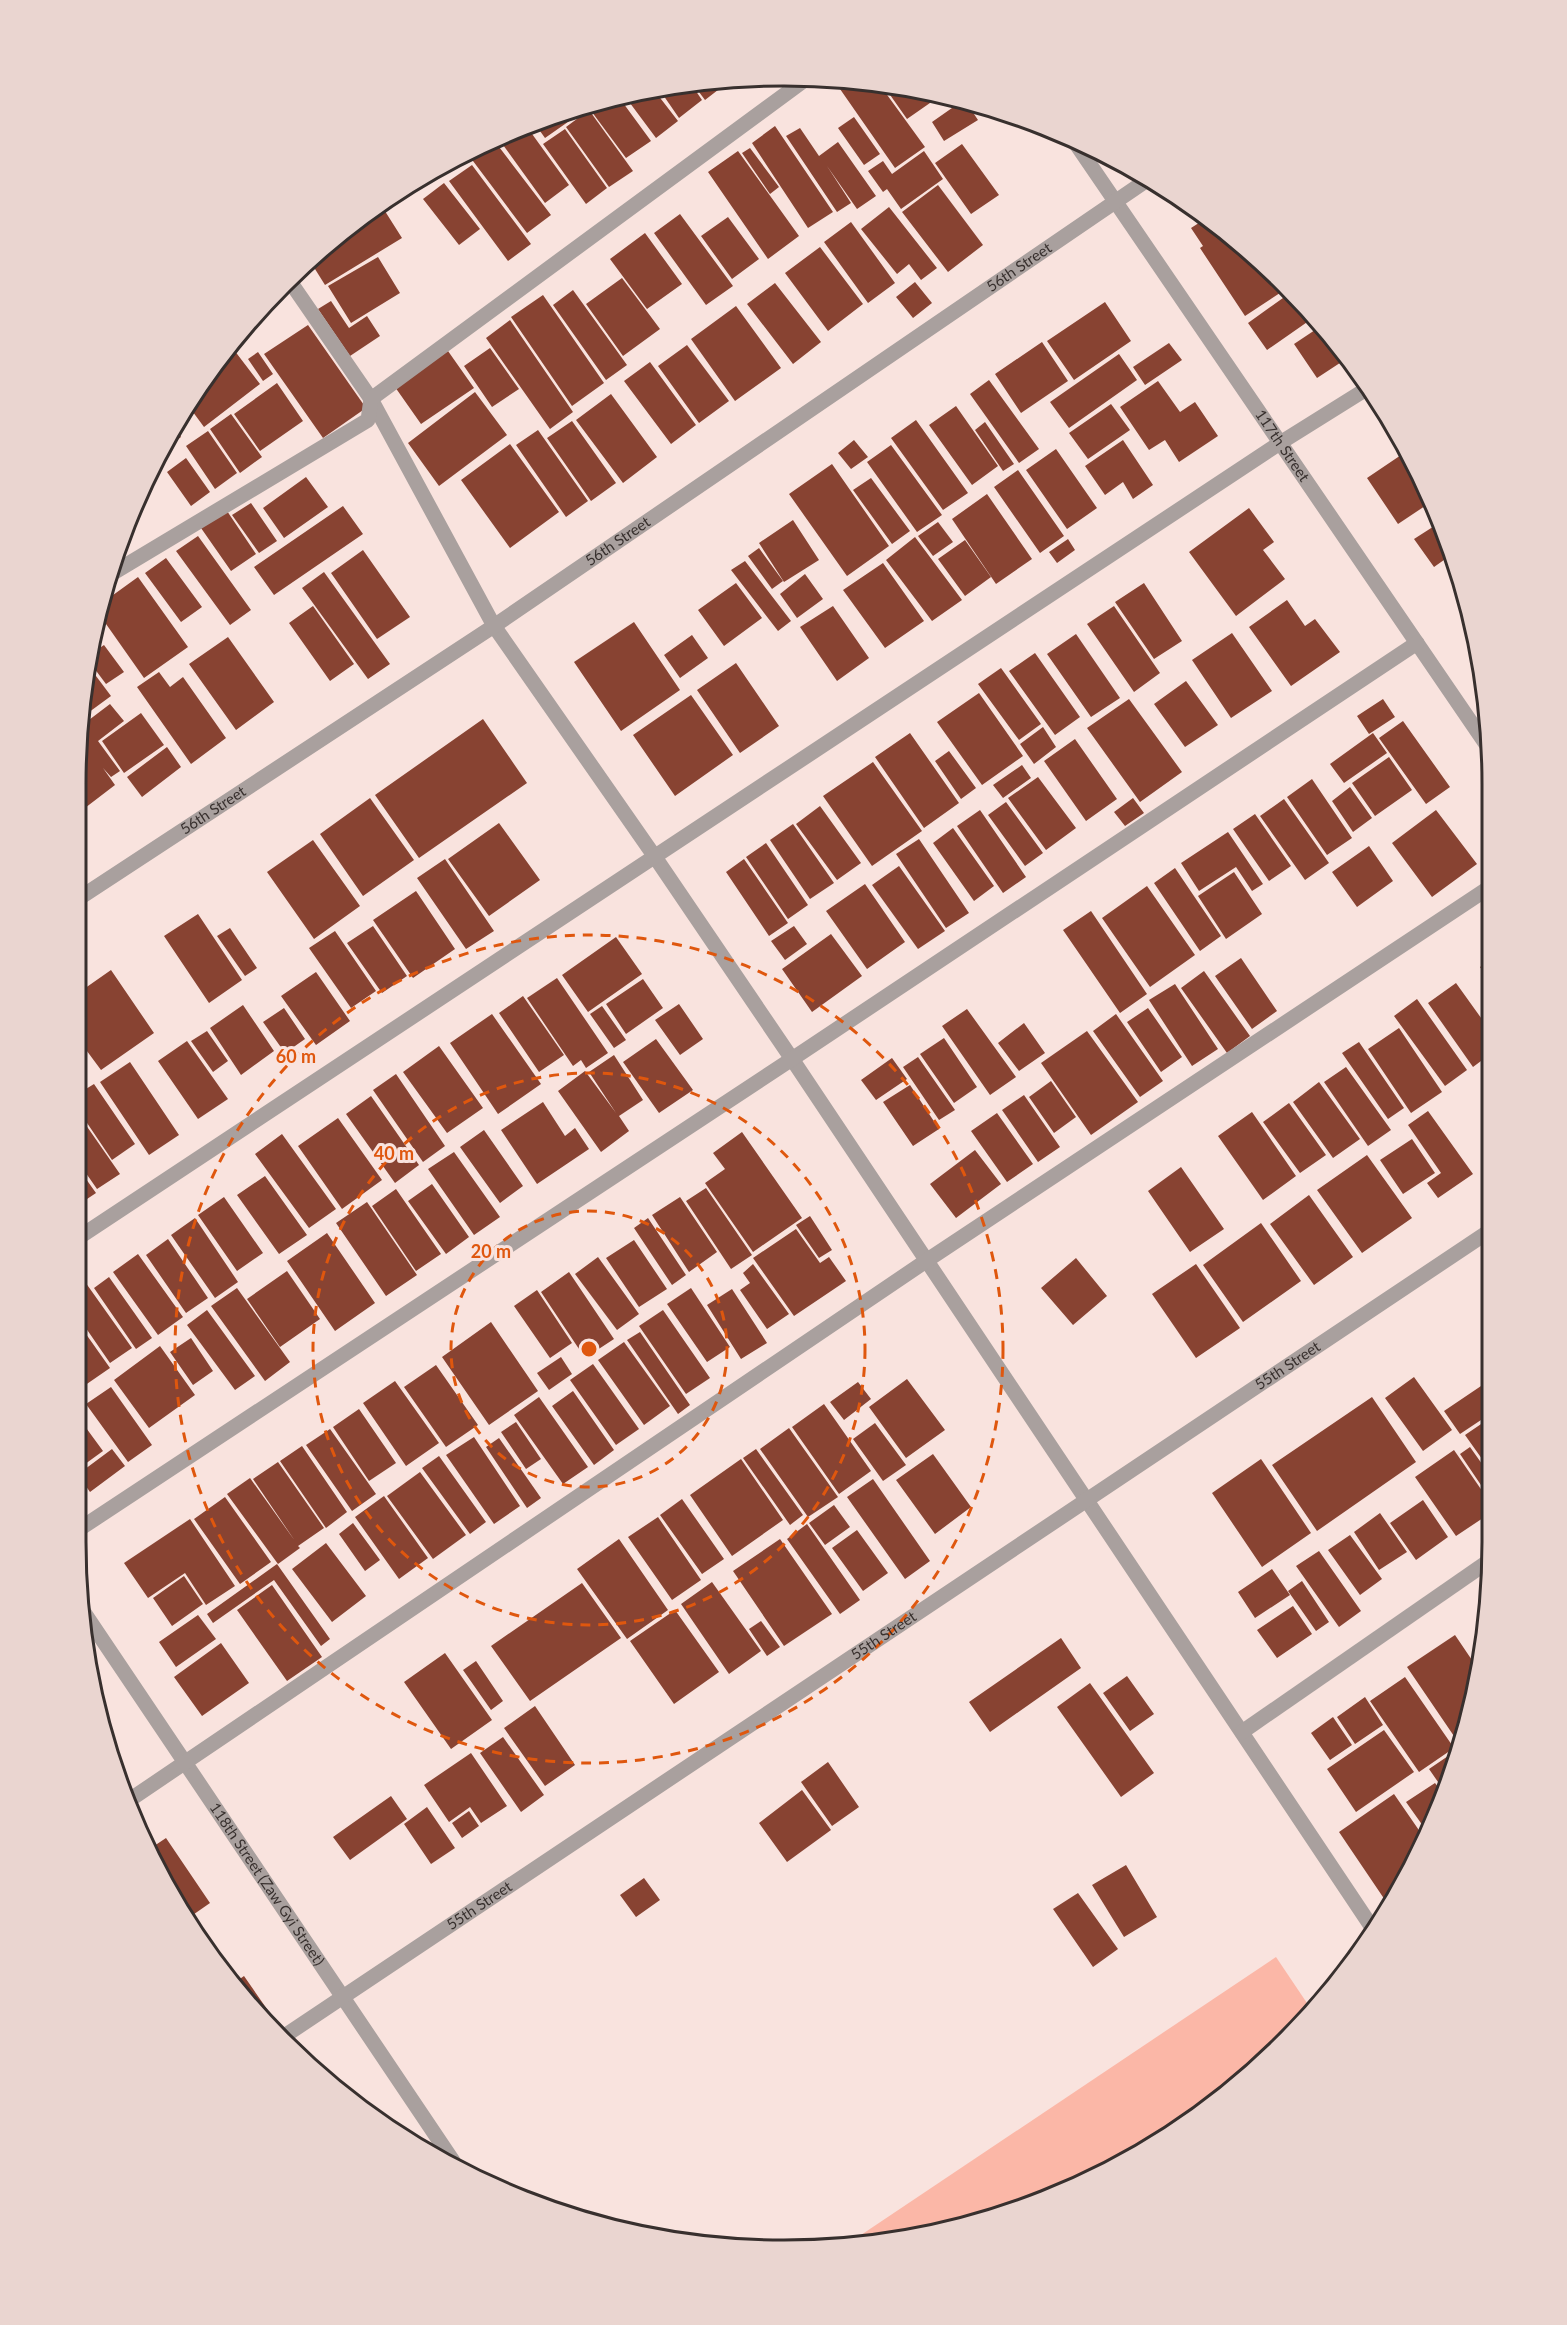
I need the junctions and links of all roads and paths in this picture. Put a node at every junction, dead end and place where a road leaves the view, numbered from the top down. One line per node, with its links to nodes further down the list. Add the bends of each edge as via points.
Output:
1 (796, 86): 7 (street)
2 (1082, 152): 4 (street, 117th Street)
3 (1141, 184): 4 (street, 56th Street)
4 (1114, 201): 8 (street, 117th Street); 10 (street, 56th Street)
5 (294, 287): 7 (street)
6 (1361, 392): 8 (street)
7 (371, 399): 9 (street, via 368,420); 10 (street)
8 (1280, 443): 11 (street, 117th Street); 13 (street)
9 (120, 569)
10 (494, 626): 13 (street); 15 (street, 56th Street)
11 (1417, 643): 12 (street, 117th Street); 16 (street)
12 (1480, 735)
13 (655, 857): 16 (street); 17 (street)
14 (1482, 892): 19 (street)
15 (86, 894)
16 (792, 1059): 19 (street); 21 (street)
17 (86, 1233)
18 (1482, 1236): 20 (street, 55th Street)
19 (926, 1261): 20 (street); 25 (street)
20 (1086, 1499): 24 (street); 28 (street, 55th Street)
21 (86, 1525)
22 (1481, 1567): 24 (street)
23 (90, 1621): 25 (street, 118th Street (Zaw Gyi Street))
24 (1242, 1732): 27 (street)
25 (186, 1763): 26 (street); 28 (street, 118th Street (Zaw Gyi Street))
26 (134, 1797)
27 (1368, 1922)
28 (342, 1997): 29 (street, 55th Street); 30 (street, 118th Street (Zaw Gyi Street))
29 (288, 2033)
30 (447, 2153)

